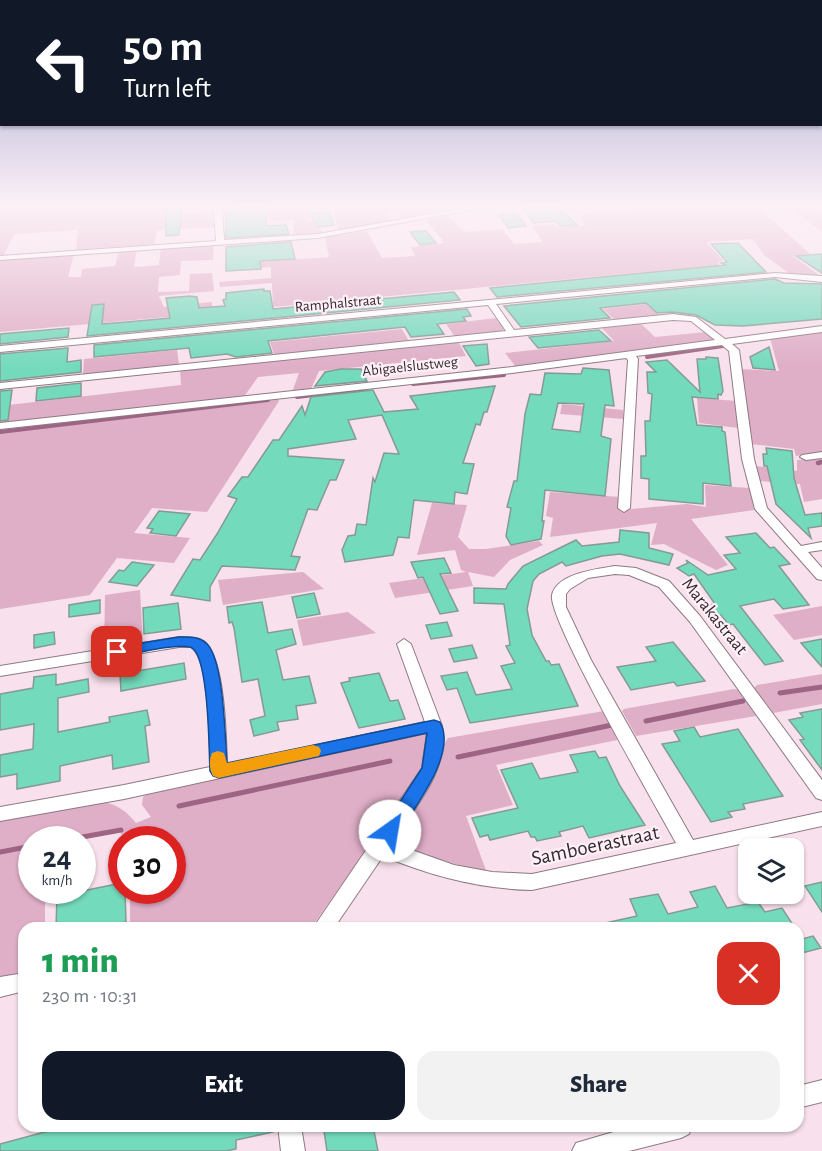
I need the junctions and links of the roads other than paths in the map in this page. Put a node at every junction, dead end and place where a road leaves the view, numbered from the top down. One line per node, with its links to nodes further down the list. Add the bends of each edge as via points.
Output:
1 (822, 279): 2 (street, Ramphalstraat, via 775,275)
2 (490, 302): 4 (street); 6 (street, Ramphalstraat)
3 (822, 329): 5 (street, Abigaelslustweg)
4 (512, 334): 5 (street, via 685,317); 8 (street)
5 (724, 342): 7 (street, Abigaelslustweg); 14 (street, via 734,350 748,459 761,509)
6 (0, 349)
7 (629, 355): 9 (street, Abigaelslustweg); 12 (street, via 633,359)
8 (0, 386)
9 (0, 426)
10 (822, 455): 11 (street)
11 (806, 458)
12 (624, 508)
13 (822, 546): 14 (street)
14 (798, 550): 15 (street)
15 (822, 576)
16 (404, 644): 18 (street)
17 (0, 671): 19 (street, via 195,642 208,660)
18 (434, 726): 19 (street); 23 (street, via 436,738 430,769)
19 (219, 771): 21 (street)
20 (822, 793): 24 (street, Marakastraat, via 695,619 664,584 631,571 584,575 565,586 560,594 561,614)
21 (0, 814)
22 (822, 819): 24 (street, Samboerastraat)
23 (380, 846): 24 (street, Samboerastraat, via 418,863 502,883 532,882); 25 (street)
24 (687, 848)
25 (327, 922)
26 (18, 983): 27 (street)
27 (0, 987)
28 (822, 1091): 29 (street)
29 (804, 1096)
30 (290, 1132): 32 (street)
31 (658, 1132): 33 (street)
32 (293, 1151)
33 (584, 1151)

